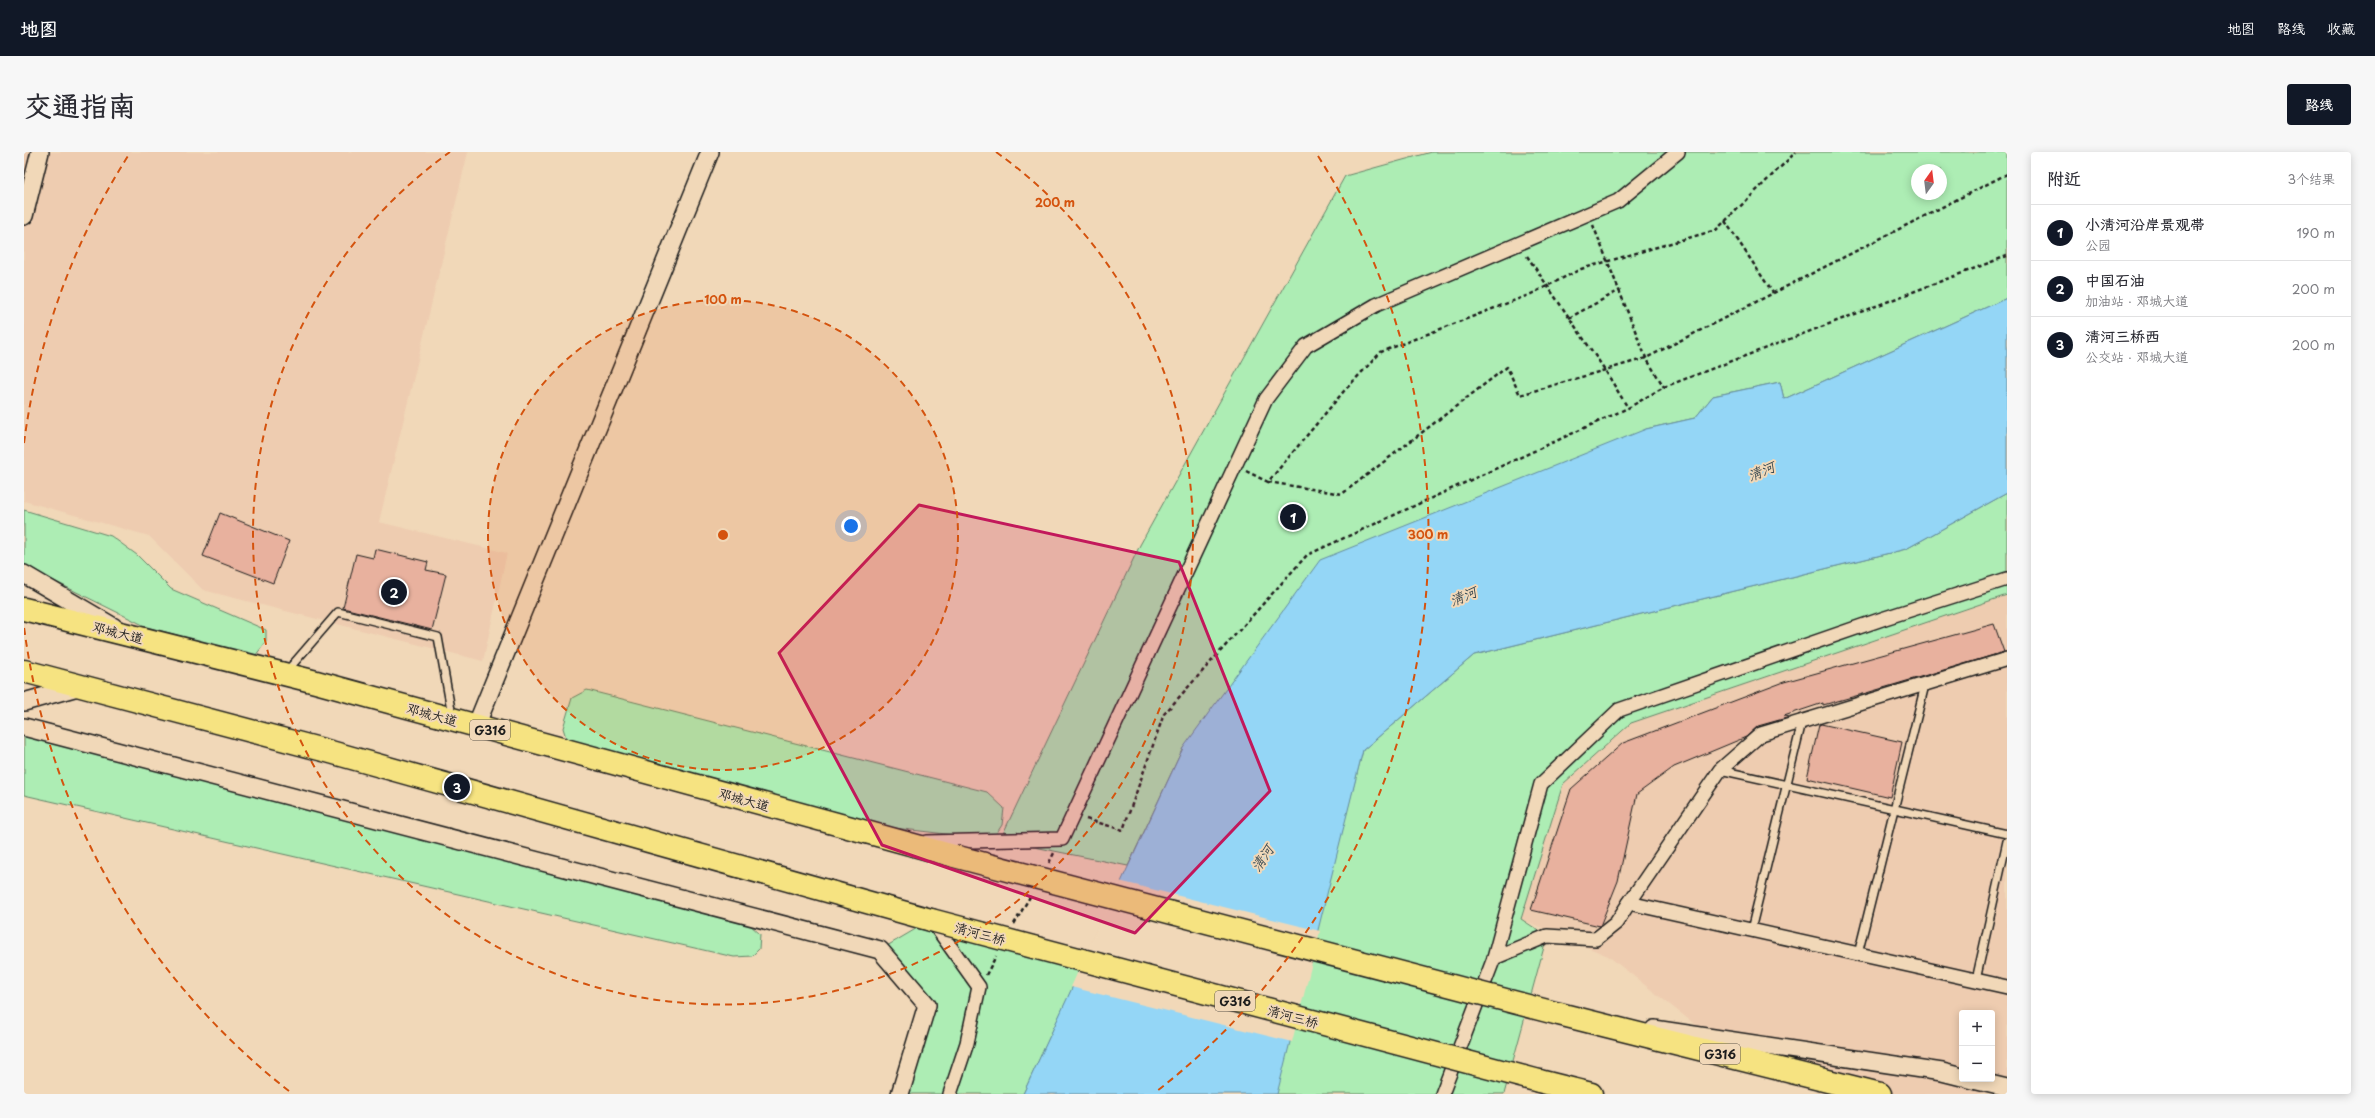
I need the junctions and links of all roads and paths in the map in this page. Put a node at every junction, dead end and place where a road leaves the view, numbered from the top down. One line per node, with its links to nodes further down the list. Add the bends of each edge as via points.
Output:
1 (40, 152): 7 (street)
2 (710, 152): 34 (street)
3 (1678, 152): 6 (street, via 1618,201)
4 (1796, 152): 8 (path)
5 (2007, 174): 14 (path)
6 (1589, 214): 9 (street); 11 (path)
7 (24, 216)
8 (1725, 221): 11 (path, via 1716,230); 14 (path)
9 (1519, 244): 12 (path); 20 (street, via 1376,305 1306,346 1266,398)
10 (2007, 256): 18 (path)
11 (1609, 261): 12 (path, via 1581,269); 13 (path)
12 (1547, 286): 15 (path); 21 (path, via 1381,352 1344,391)
13 (1620, 290): 15 (path); 16 (path)
14 (1773, 293): 16 (path)
15 (1569, 318): 17 (path)
16 (1646, 358): 17 (path); 18 (path)
17 (1605, 370): 19 (path); 21 (path, via 1520,395 1507,367 1342,494)
18 (1664, 388): 19 (path)
19 (1628, 408): 39 (path, via 1307,555 1164,714 1122,830)
20 (1235, 466): 21 (path); 39 (street)
21 (1268, 482)
22 (24, 574): 25 (street)
23 (2007, 579): 52 (street, via 1878,620 1619,710 1541,784)
24 (24, 609): 25 (highway, 邓城大道 / G316)
25 (128, 635): 28 (highway, 邓城大道 / G316)
26 (2007, 659): 29 (street)
27 (24, 671): 30 (highway, G316)
28 (285, 674): 32 (highway, 邓城大道 / G316); 32 (lane, via 338,612 438,637)
29 (1925, 685): 33 (street); 38 (lane)
30 (81, 686): 31 (street); 47 (highway, G316, via 327,751)
31 (24, 702)
32 (452, 719): 34 (highway, 邓城大道 / G316)
33 (1802, 722): 36 (street, via 1761,734); 37 (lane)
34 (476, 726): 43 (highway, 邓城大道 / G316)
35 (24, 727): 62 (street, via 880,950 927,1005)
36 (1720, 770): 37 (lane); 46 (street)
37 (1787, 785): 38 (lane); 49 (lane)
38 (1894, 809): 40 (lane); 51 (lane)
39 (1073, 816): 41 (street)
40 (2007, 834)
41 (1062, 839): 43 (street); 44 (path)
42 (2007, 841): 53 (lane)
43 (903, 843): 56 (highway, 邓城大道 / G316, bridge)
44 (1047, 866)
45 (1032, 893): 48 (path)
46 (1629, 903): 49 (street); 52 (street, via 1616,923 1596,939 1547,936)
47 (931, 920): 54 (street); 59 (highway, 清河三桥 / G316, bridge)
48 (1013, 927)
49 (1752, 930): 51 (street)
50 (998, 954): 54 (path)
51 (1858, 954): 53 (street)
52 (1494, 958): 64 (street)
53 (1976, 980): 55 (street)
54 (979, 987): 63 (street, via 967,1043)
55 (2007, 987)
56 (1559, 1014): 57 (street); 58 (highway, G316)
57 (1959, 1076)
58 (1817, 1079): 67 (highway); 68 (highway, G316)
59 (1539, 1082): 65 (street); 66 (highway, G316)
60 (1982, 1082): 61 (street)
61 (2007, 1088)
62 (900, 1094)
63 (950, 1094)
64 (1442, 1094)
65 (1578, 1094)
66 (1591, 1094)
67 (1851, 1094)
68 (1880, 1094)

